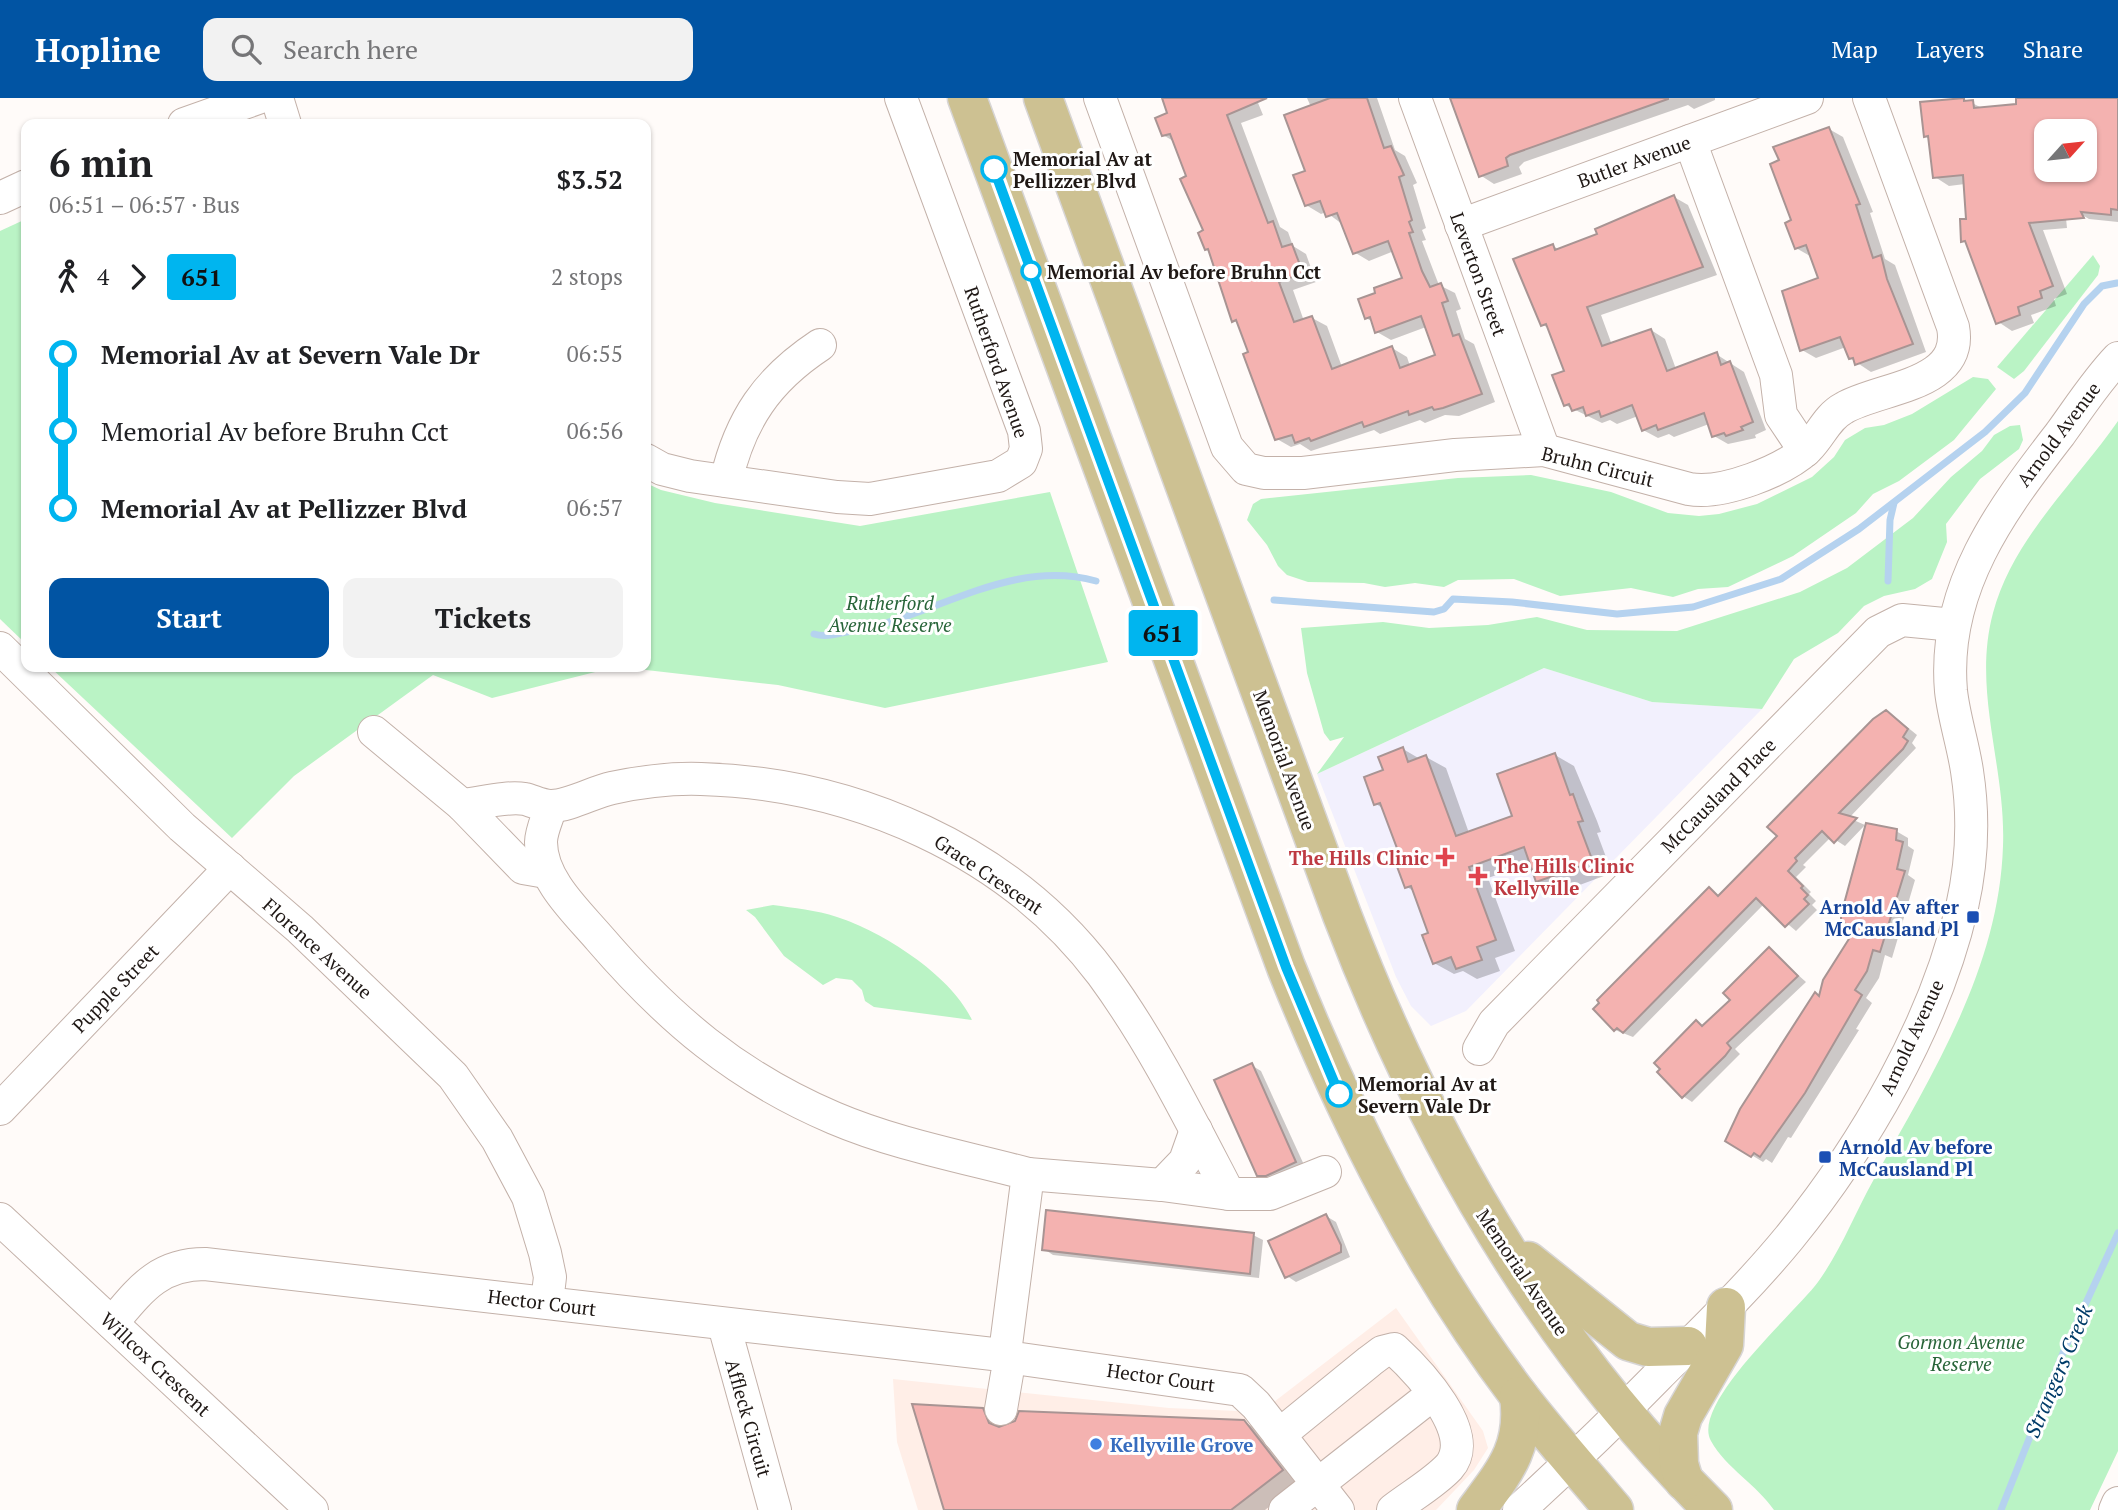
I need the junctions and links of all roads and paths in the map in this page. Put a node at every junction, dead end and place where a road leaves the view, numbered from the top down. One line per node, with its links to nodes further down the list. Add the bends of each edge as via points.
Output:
1 (258, 98): 10 (street)
2 (276, 98): 11 (street)
3 (901, 98): 22 (street, Rutherford Avenue, via 1024,430 1026,449 1021,461 998,476 870,499)
4 (967, 98): 49 (main road, via 1325,1063 1387,1189 1443,1284)
5 (1043, 98): 41 (main road, Memorial Avenue, via 1369,986 1438,1132)
6 (1100, 98): 19 (street, Bruhn Circuit, via 1227,447 1239,463 1255,472 1312,473 1455,455)
7 (1415, 98): 15 (street, Leverton Street)
8 (1808, 98): 12 (street, Butler Avenue)
9 (1869, 98): 20 (street, Bruhn Circuit, via 1953,327 1954,345 1948,361 1935,372 1837,412)
10 (198, 119)
11 (283, 119)
12 (1690, 141): 15 (street, Butler Avenue); 20 (street, via 1776,375 1781,415)
13 (21, 188): 14 (street)
14 (0, 198)
15 (1461, 225): 19 (street, Leverton Street)
16 (820, 345): 22 (street, via 791,366 757,403 743,425)
17 (2118, 358): 23 (street, Arnold Avenue, via 2027,474)
18 (2118, 367): 23 (street, Arnold Avenue, via 2112,387 2071,452 2040,486)
19 (1544, 450): 20 (street, Bruhn Circuit, via 1709,491 1779,467)
20 (1805, 451)
21 (651, 463): 22 (street, Rutherford Avenue)
22 (726, 481)
23 (2003, 514): 24 (street, Arnold Avenue, via 1968,574)
24 (1954, 625): 33 (street, McCausland Place, via 1902,620 1878,632 1494,1023); 43 (street, Arnold Avenue, via 1951,692 1966,769 1970,839 1961,909 1948,954 1899,1068 1842,1167 1787,1240)
25 (0, 648): 26 (street, Florence Avenue)
26 (21, 669)
27 (24, 672): 31 (street, Florence Avenue)
28 (374, 732): 29 (street)
29 (462, 805): 30 (street, Grace Crescent, via 523,799); 32 (street, via 523,868)
30 (551, 806): 32 (street, via 541,841); 35 (street, Grace Crescent, via 611,788 699,779 787,787 857,803 925,831 991,870 1054,919 1101,973 1144,1035)
31 (230, 868): 34 (street, Pupple Street); 42 (street, Florence Avenue, via 453,1076 497,1139 528,1197 550,1277)
32 (546, 872): 37 (street, via 645,991 745,1072 835,1119)
33 (1479, 1049)
34 (0, 1109)
35 (1196, 1130): 38 (street, via 1185,1161); 39 (street, Grace Crescent)
36 (1325, 1172): 39 (street, via 1270,1194)
37 (1028, 1174): 38 (street); 47 (street)
38 (1162, 1185): 39 (street)
39 (1230, 1194)
40 (0, 1219): 44 (street, Willcox Crescent)
41 (1501, 1242): 46 (main road, via 1628,1341); 51 (main road, Memorial Avenue)
42 (547, 1302): 44 (street, Hector Court, via 189,1264 157,1276); 45 (street, Hector Court)
43 (1726, 1307): 46 (street, Arnold Avenue); 54 (main road, via 1724,1345 1688,1406 1678,1433)
44 (112, 1322): 57 (street, Willcox Crescent)
45 (724, 1325): 47 (street, Hector Court); 58 (street, Affleck Circuit)
46 (1688, 1346): 51 (street, Arnold Avenue)
47 (1007, 1358): 50 (street); 52 (street, Hector Court, via 1234,1388 1256,1405)
48 (1433, 1394): 52 (street, via 1394,1349 1382,1352); 55 (street); 61 (street, via 1454,1425 1459,1445 1456,1455 1449,1467)
49 (1519, 1396): 53 (main road); 62 (main road, via 1518,1445)
50 (1001, 1409)
51 (1623, 1411): 53 (street, Arnold Avenue); 54 (main road, Memorial Avenue)
52 (1279, 1435): 55 (street, Hector Court)
53 (1573, 1460): 63 (street, Arnold Avenue); 64 (main road)
54 (1684, 1481): 65 (main road, Memorial Avenue)
55 (1317, 1486): 59 (street); 60 (street, Hector Court)
56 (2118, 1503): 66 (street)
57 (312, 1510)
58 (775, 1510)
59 (1285, 1510)
60 (1338, 1510)
61 (1393, 1510)
62 (1476, 1510)
63 (1519, 1510)
64 (1614, 1510)
65 (1713, 1510)
66 (2115, 1510)

